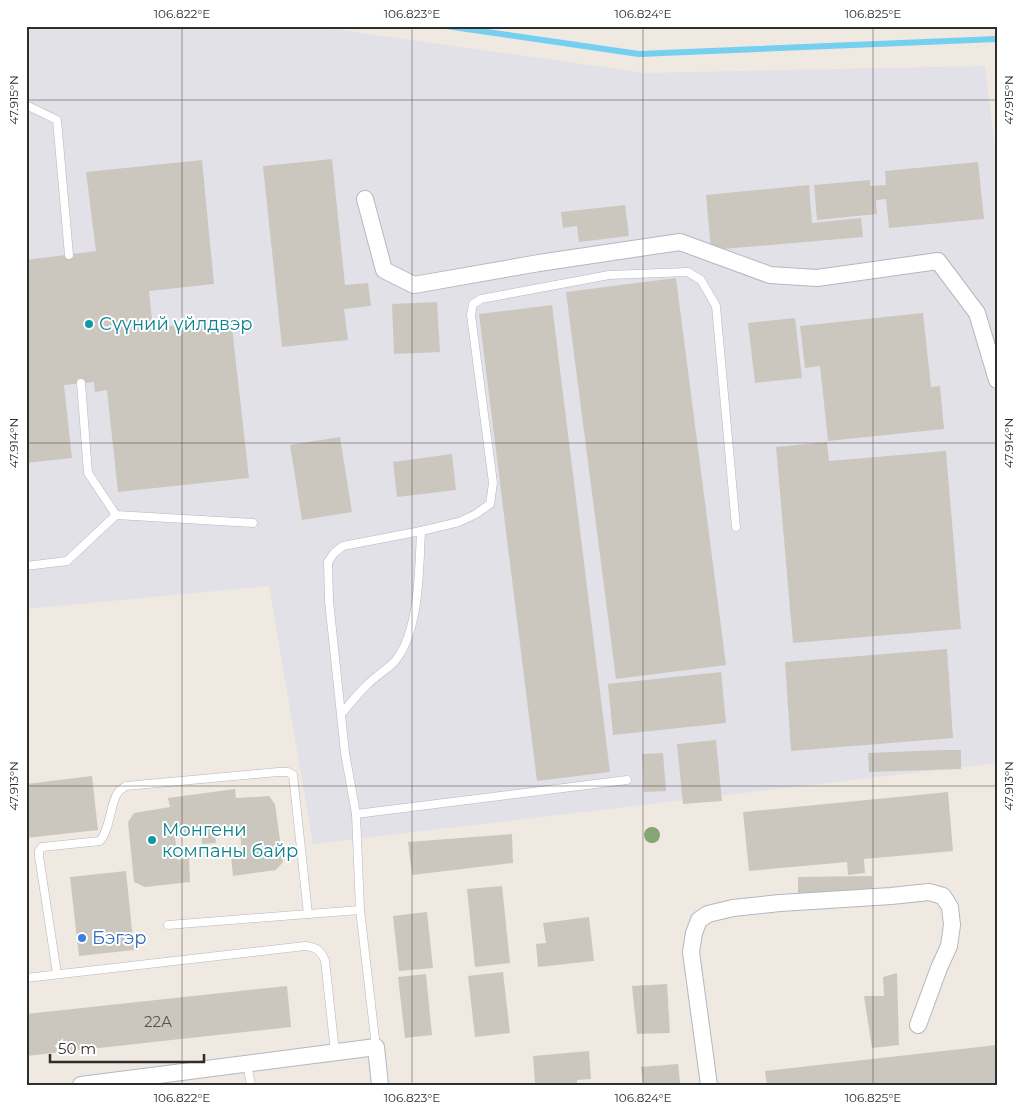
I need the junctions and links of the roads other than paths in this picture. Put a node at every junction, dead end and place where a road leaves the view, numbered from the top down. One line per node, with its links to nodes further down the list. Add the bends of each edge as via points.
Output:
1 (26, 105): 3 (lane, via 57,120)
2 (365, 199): 4 (street, via 384,270 414,285 680,242 770,275 817,278 938,261 977,313)
3 (69, 254)
4 (997, 380)
5 (81, 384): 6 (lane, via 88,473)
6 (116, 515): 7 (lane); 10 (lane, via 67,561)
7 (253, 523)
8 (736, 527): 9 (lane, via 716,306 701,280 688,272 609,275 482,299 473,304 471,314 492,483 490,504 459,522)
9 (421, 531): 11 (lane, via 415,610 407,641 395,661); 11 (lane, via 343,546 328,562)
10 (26, 566)
11 (341, 714): 13 (lane)
12 (627, 780): 13 (lane)
13 (356, 814): 14 (lane)
14 (360, 910): 15 (lane); 20 (lane)
15 (308, 914): 16 (lane); 17 (lane, via 293,775 278,772 126,786 116,796 100,841 42,847 39,851)
16 (168, 925)
17 (57, 974): 18 (lane); 21 (lane, via 313,947 321,951 325,960)
18 (26, 978)
19 (918, 1025): 26 (street, via 949,946 950,906 943,896 930,892 752,906 708,914 700,920 694,933 691,952)
20 (376, 1047): 21 (street); 25 (street)
21 (335, 1052): 22 (street)
22 (247, 1064): 23 (street); 24 (lane)
23 (81, 1085)
24 (251, 1085)
25 (380, 1085)
26 (709, 1085)

